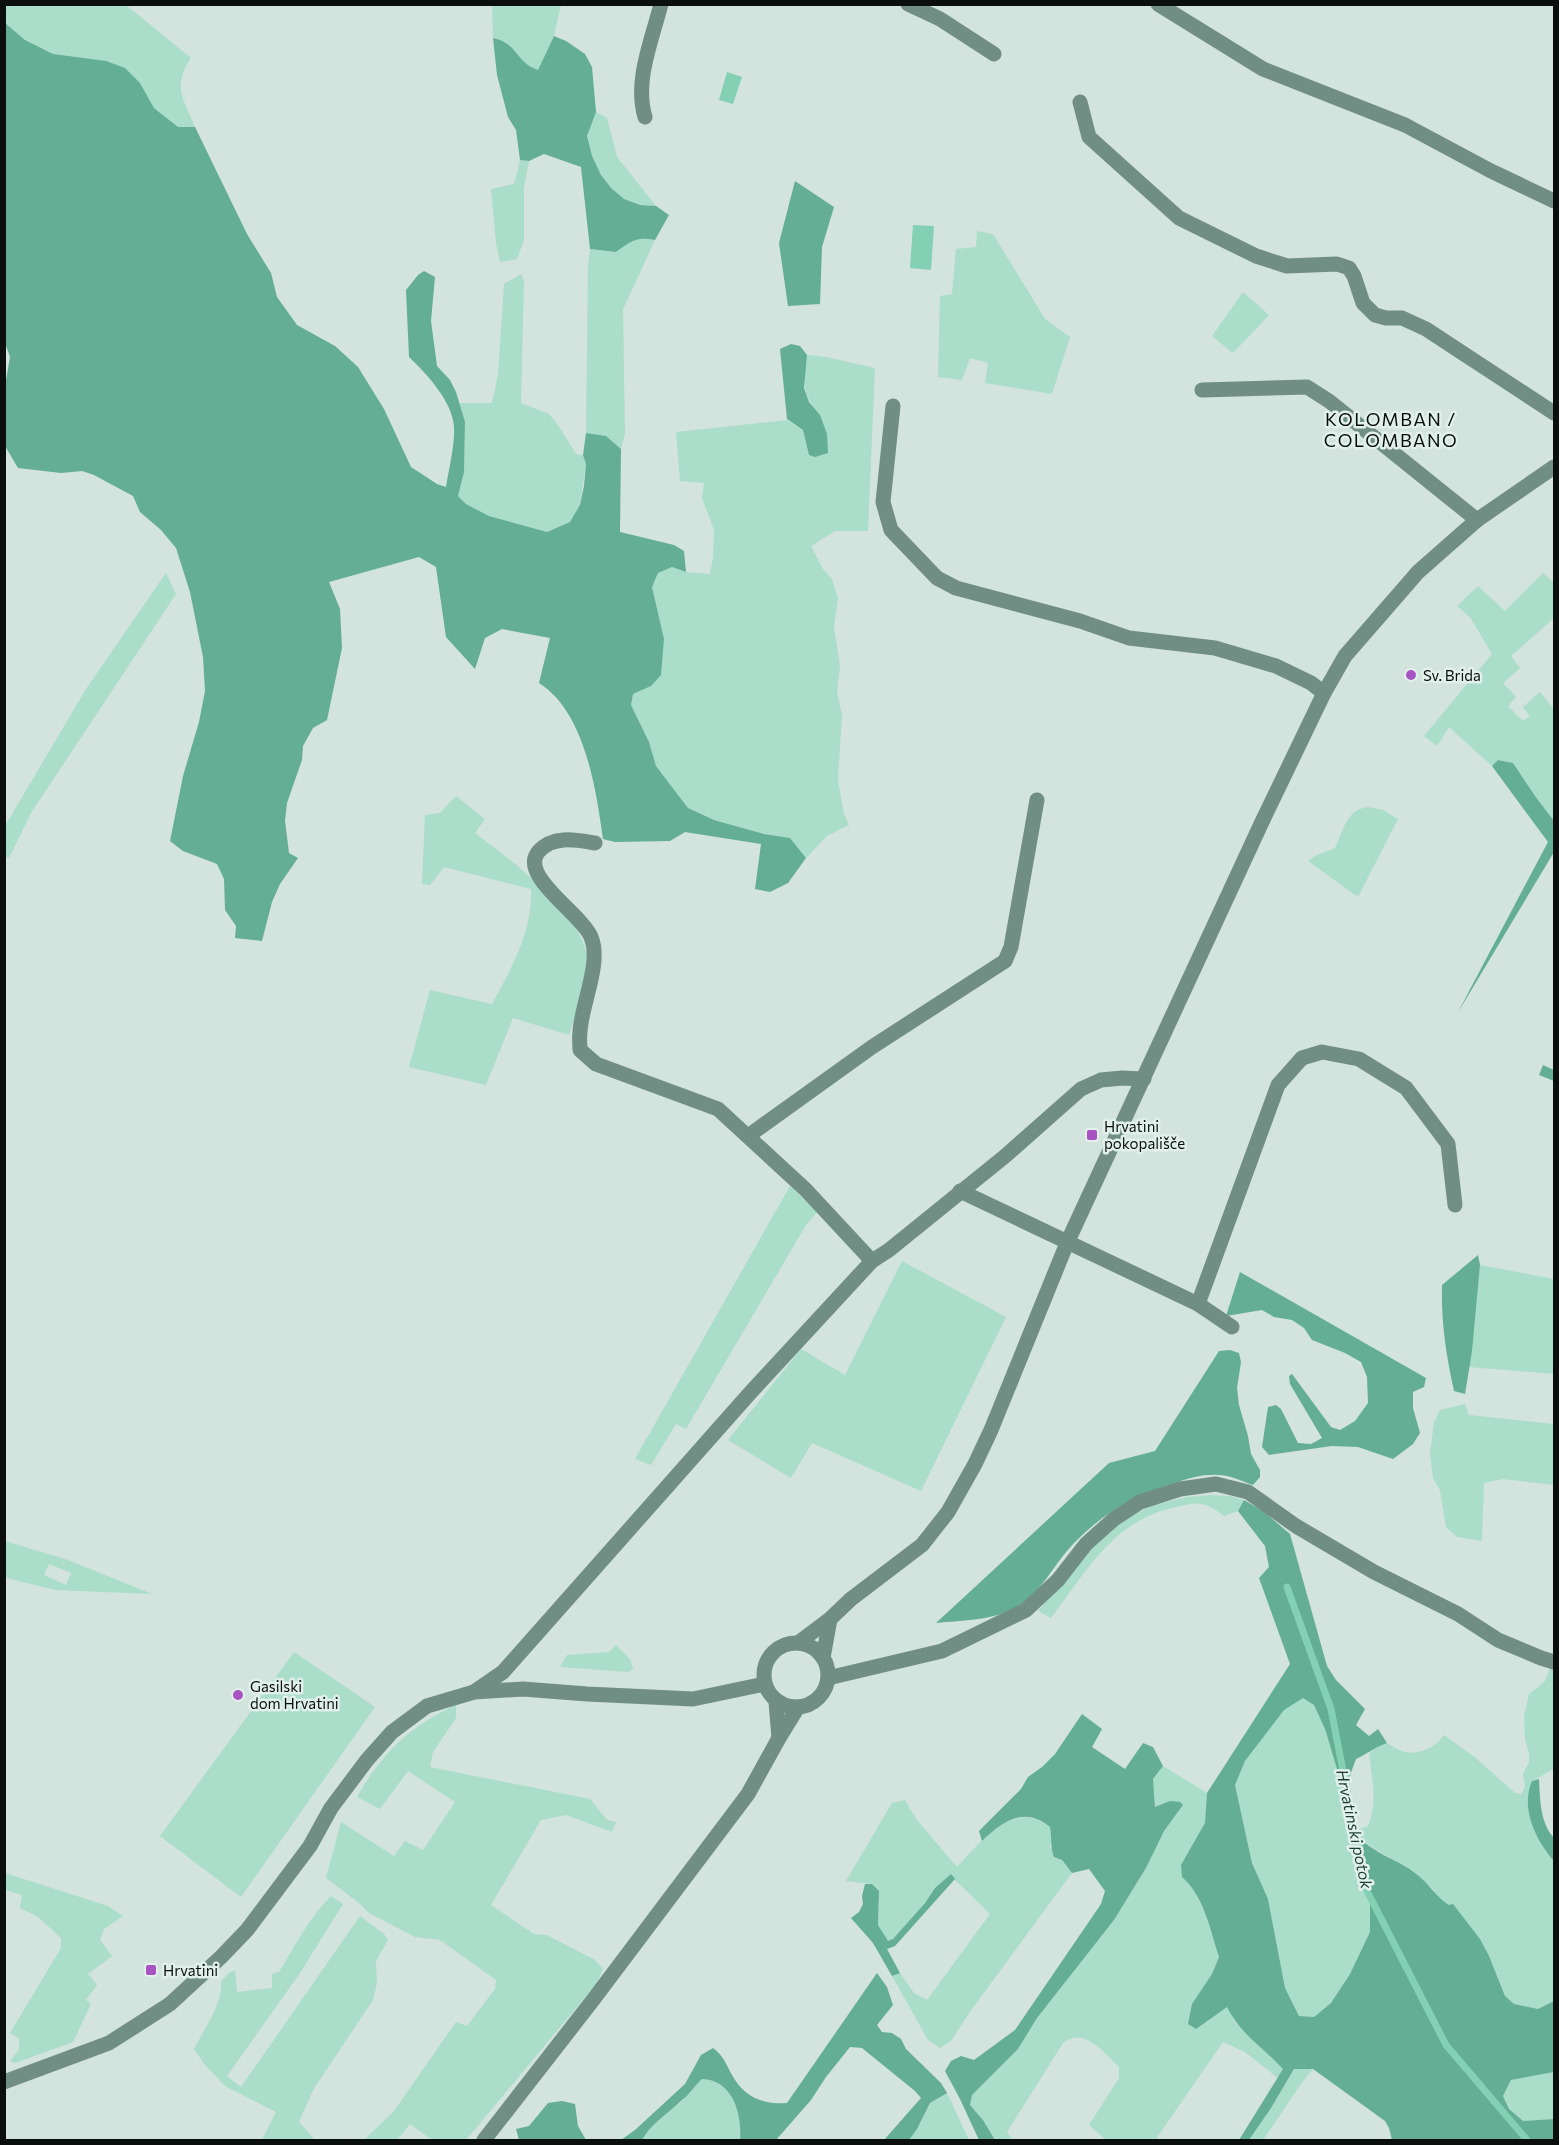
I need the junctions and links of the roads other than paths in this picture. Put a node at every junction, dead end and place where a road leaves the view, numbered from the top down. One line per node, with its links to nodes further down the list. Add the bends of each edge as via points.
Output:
1 (661, 4): 6 (street, via 641,83)
2 (908, 4): 4 (street, via 940,19)
3 (1158, 4): 7 (street, via 1263,69 1405,125)
4 (994, 54)
5 (1080, 102): 10 (street, via 1089,137 1179,218 1256,256 1287,266 1337,264 1349,268 1363,303 1375,315 1402,318 1426,329)
6 (645, 117)
7 (1554, 201)
8 (1202, 390): 12 (street, via 1307,387)
9 (893, 406): 13 (street, via 884,502 891,530 937,578 956,588 1129,638 1215,648 1276,666)
10 (1554, 413)
11 (1554, 467): 12 (street)
12 (1477, 520): 13 (street, via 1418,572 1378,617 1345,656)
13 (1324, 693): 16 (street)
14 (1037, 800): 17 (street, via 1011,947 1005,960 872,1047)
15 (595, 843): 17 (street, via 563,839 546,844 533,865 538,878 580,919 592,938 594,958 580,1050 596,1064 718,1109)
16 (1144, 1079): 18 (street, via 1101,1080 1081,1089); 20 (street)
17 (748, 1136): 21 (street)
18 (960, 1191): 20 (street); 21 (street)
19 (1455, 1205): 22 (street, via 1448,1144 1406,1088 1359,1059 1322,1052 1302,1058 1278,1085)
20 (1067, 1243): 22 (street); 24 (street, via 991,1430 948,1512 922,1545)
21 (872, 1260): 30 (street, via 503,1672)
22 (1198, 1304): 23 (street)
23 (1232, 1327)
24 (830, 1619): 25 (street); 26 (street)
25 (798, 1643): 26 (street); 29 (street, via 787,1644 770,1655 763,1674)
26 (823, 1658): 28 (street)
27 (1554, 1662): 28 (street, via 1498,1640 1458,1614 1374,1572 1248,1492 1216,1484 1180,1489 1140,1502 1114,1519 1026,1610 942,1651)
28 (828, 1678): 32 (street, via 820,1697 812,1704)
29 (764, 1684): 30 (street, via 693,1699 523,1689); 31 (street)
30 (474, 1692): 34 (street, via 427,1706 392,1732 367,1760 310,1846 247,1930 170,2004 108,2043)
31 (776, 1702): 32 (street); 33 (street)
32 (798, 1707): 33 (street)
33 (779, 1738): 35 (street, via 748,1794)
34 (4, 2082)
35 (484, 2140)

